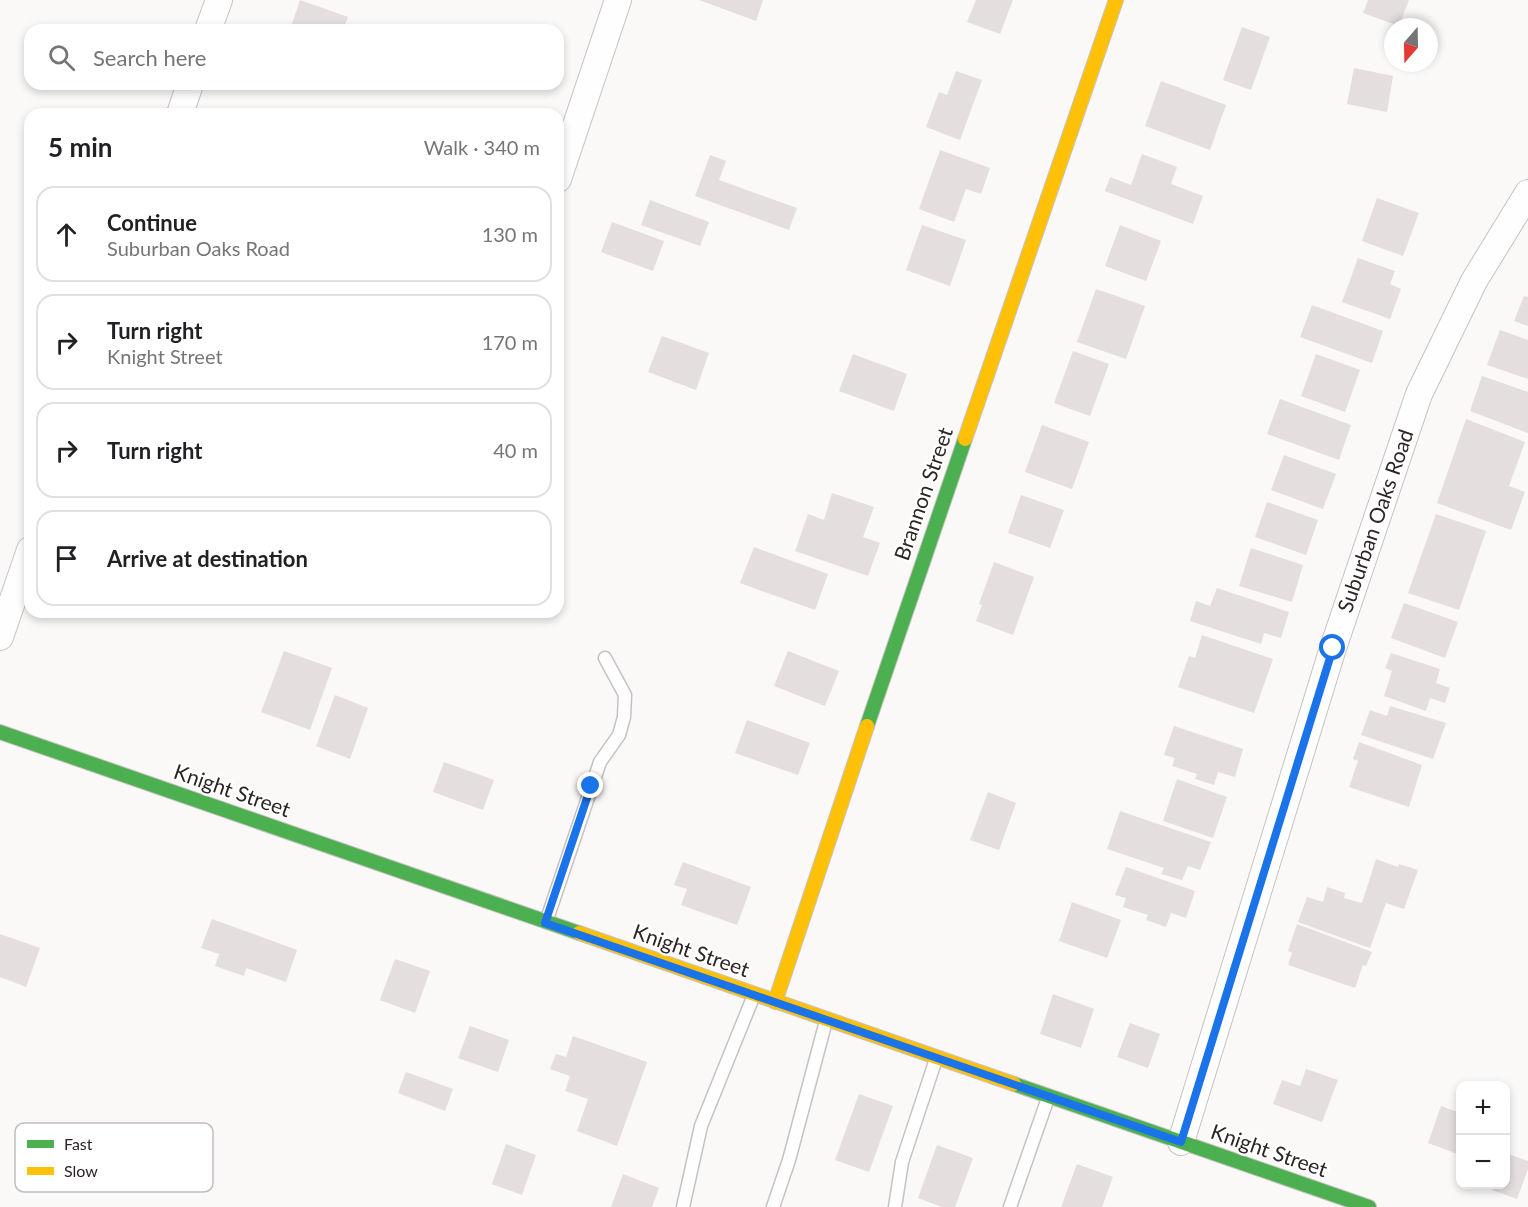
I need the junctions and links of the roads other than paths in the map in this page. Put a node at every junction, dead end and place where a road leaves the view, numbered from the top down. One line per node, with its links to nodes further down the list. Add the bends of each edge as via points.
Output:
1 (219, 0): 4 (street)
2 (618, 0): 7 (street)
3 (1116, 0): 15 (street, Brannon Street)
4 (210, 24)
5 (188, 90): 6 (street)
6 (182, 108)
7 (564, 161)
8 (1528, 193): 19 (street, Suburban Oaks Road, via 1474,281 1419,394 1333,648)
9 (24, 567): 10 (street)
10 (0, 637)
11 (605, 658): 13 (lane, via 625,695 624,717 619,735 600,762)
12 (0, 732): 13 (street, Knight Street)
13 (545, 923): 14 (street, Knight Street)
14 (754, 995): 15 (street, Knight Street); 20 (lane, via 701,1126)
15 (775, 1002): 16 (street, Knight Street)
16 (826, 1020): 17 (street, Knight Street); 21 (lane)
17 (937, 1058): 18 (street, Knight Street); 22 (lane, via 902,1162)
18 (1048, 1097): 19 (street, Knight Street); 23 (lane)
19 (1181, 1142): 24 (street, Knight Street)
20 (683, 1207)
21 (773, 1207)
22 (895, 1207)
23 (1010, 1207)
24 (1369, 1207)

